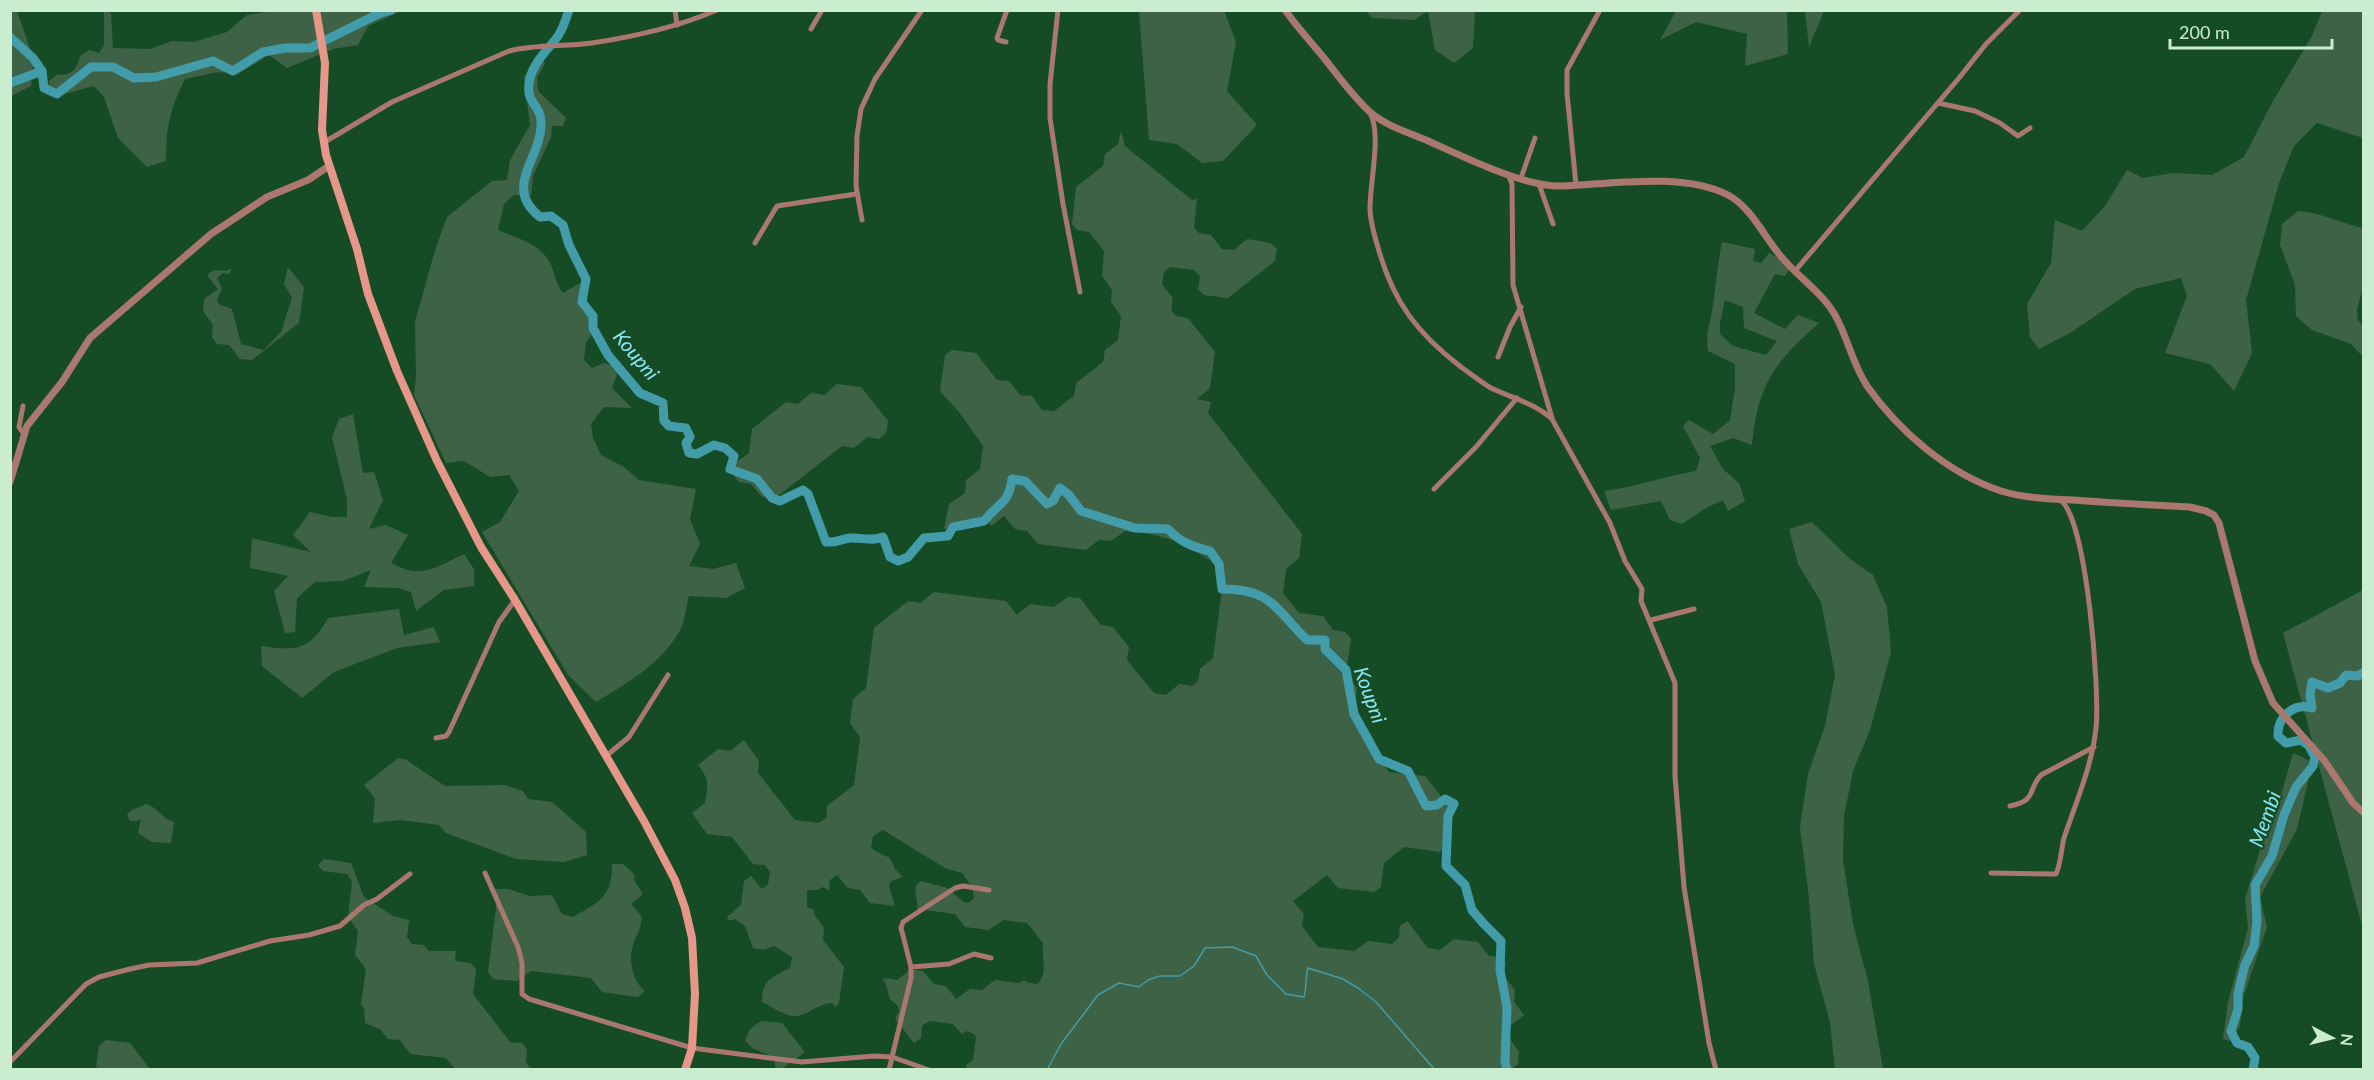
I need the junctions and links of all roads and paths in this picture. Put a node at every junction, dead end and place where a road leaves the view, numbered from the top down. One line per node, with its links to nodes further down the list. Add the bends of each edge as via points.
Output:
1 (316, 10): 18 (main road, via 324,50)
2 (675, 10): 11 (street)
3 (717, 10): 11 (street)
4 (822, 10): 12 (street)
5 (922, 10): 24 (street, via 865,98 857,136)
6 (1006, 10): 13 (street, via 997,38)
7 (1058, 10): 29 (street, via 1050,118)
8 (1285, 10): 15 (street)
9 (1600, 10): 23 (street, via 1567,70)
10 (2020, 10): 14 (street, via 1986,44)
11 (677, 25): 18 (street, via 592,42 509,51 392,102)
12 (811, 29)
13 (1006, 42)
14 (1938, 103): 16 (street, via 1975,111 2016,136); 28 (street)
15 (1366, 108): 20 (street, via 1395,128); 32 (street, via 1374,129 1372,225 1382,262 1403,309 1443,353 1489,387)
16 (2030, 128)
17 (1535, 138): 21 (street)
18 (323, 143): 19 (main road)
19 (329, 166): 35 (street, via 308,180 267,197 212,234 105,325 81,350); 39 (main road, via 368,294 408,397 468,523)
20 (1508, 174): 21 (street); 30 (street, via 1512,184 1513,285)
21 (1521, 178): 22 (street)
22 (1539, 184): 23 (street); 26 (street)
23 (1576, 185): 28 (street, via 1660,182 1724,194 1744,209)
24 (856, 194): 25 (street); 27 (street, via 777,206)
25 (862, 220)
26 (1553, 224)
27 (755, 243)
28 (1795, 271): 38 (street, via 1826,301 1840,324 1859,374 1915,439 1953,467 1990,486)
29 (1080, 292)
30 (1521, 307): 31 (street); 34 (street)
31 (1498, 357)
32 (1516, 399): 34 (street); 37 (street)
33 (23, 406): 35 (street, via 20,426)
34 (1552, 419): 41 (street, via 1610,523 1625,561 1642,588 1641,601)
35 (24, 434): 36 (street)
36 (10, 482)
37 (1434, 489)
38 (2054, 499): 44 (street, via 2065,505 2083,559 2097,694); 47 (street, via 2190,507 2214,515 2224,536 2255,661 2278,710 2324,760)
39 (515, 600): 43 (street, via 500,622 449,732); 45 (main road)
40 (1694, 609): 41 (street)
41 (1651, 620): 60 (street, via 1675,682 1675,776 1684,887)
42 (668, 675): 45 (street, via 629,737)
43 (436, 738)
44 (2094, 747): 46 (street, via 2041,775 2025,801); 49 (street, via 2056,874)
45 (606, 756): 54 (main road, via 655,842 686,908 694,963)
46 (2010, 806)
47 (2364, 813)
48 (485, 873): 54 (street, via 518,947 522,994)
49 (1991, 873)
50 (410, 874): 56 (street, via 340,926 270,941 197,963 149,965 99,976 86,984)
51 (990, 890): 53 (street, via 956,888 903,922 901,928)
52 (991, 958): 53 (street, via 974,954 949,964)
53 (911, 967): 55 (street)
54 (692, 1048): 55 (street, via 802,1062 865,1056); 57 (main road)
55 (892, 1058): 58 (street); 59 (street)
56 (10, 1062)
57 (685, 1070)
58 (889, 1070)
59 (929, 1070)
60 (1716, 1070)

